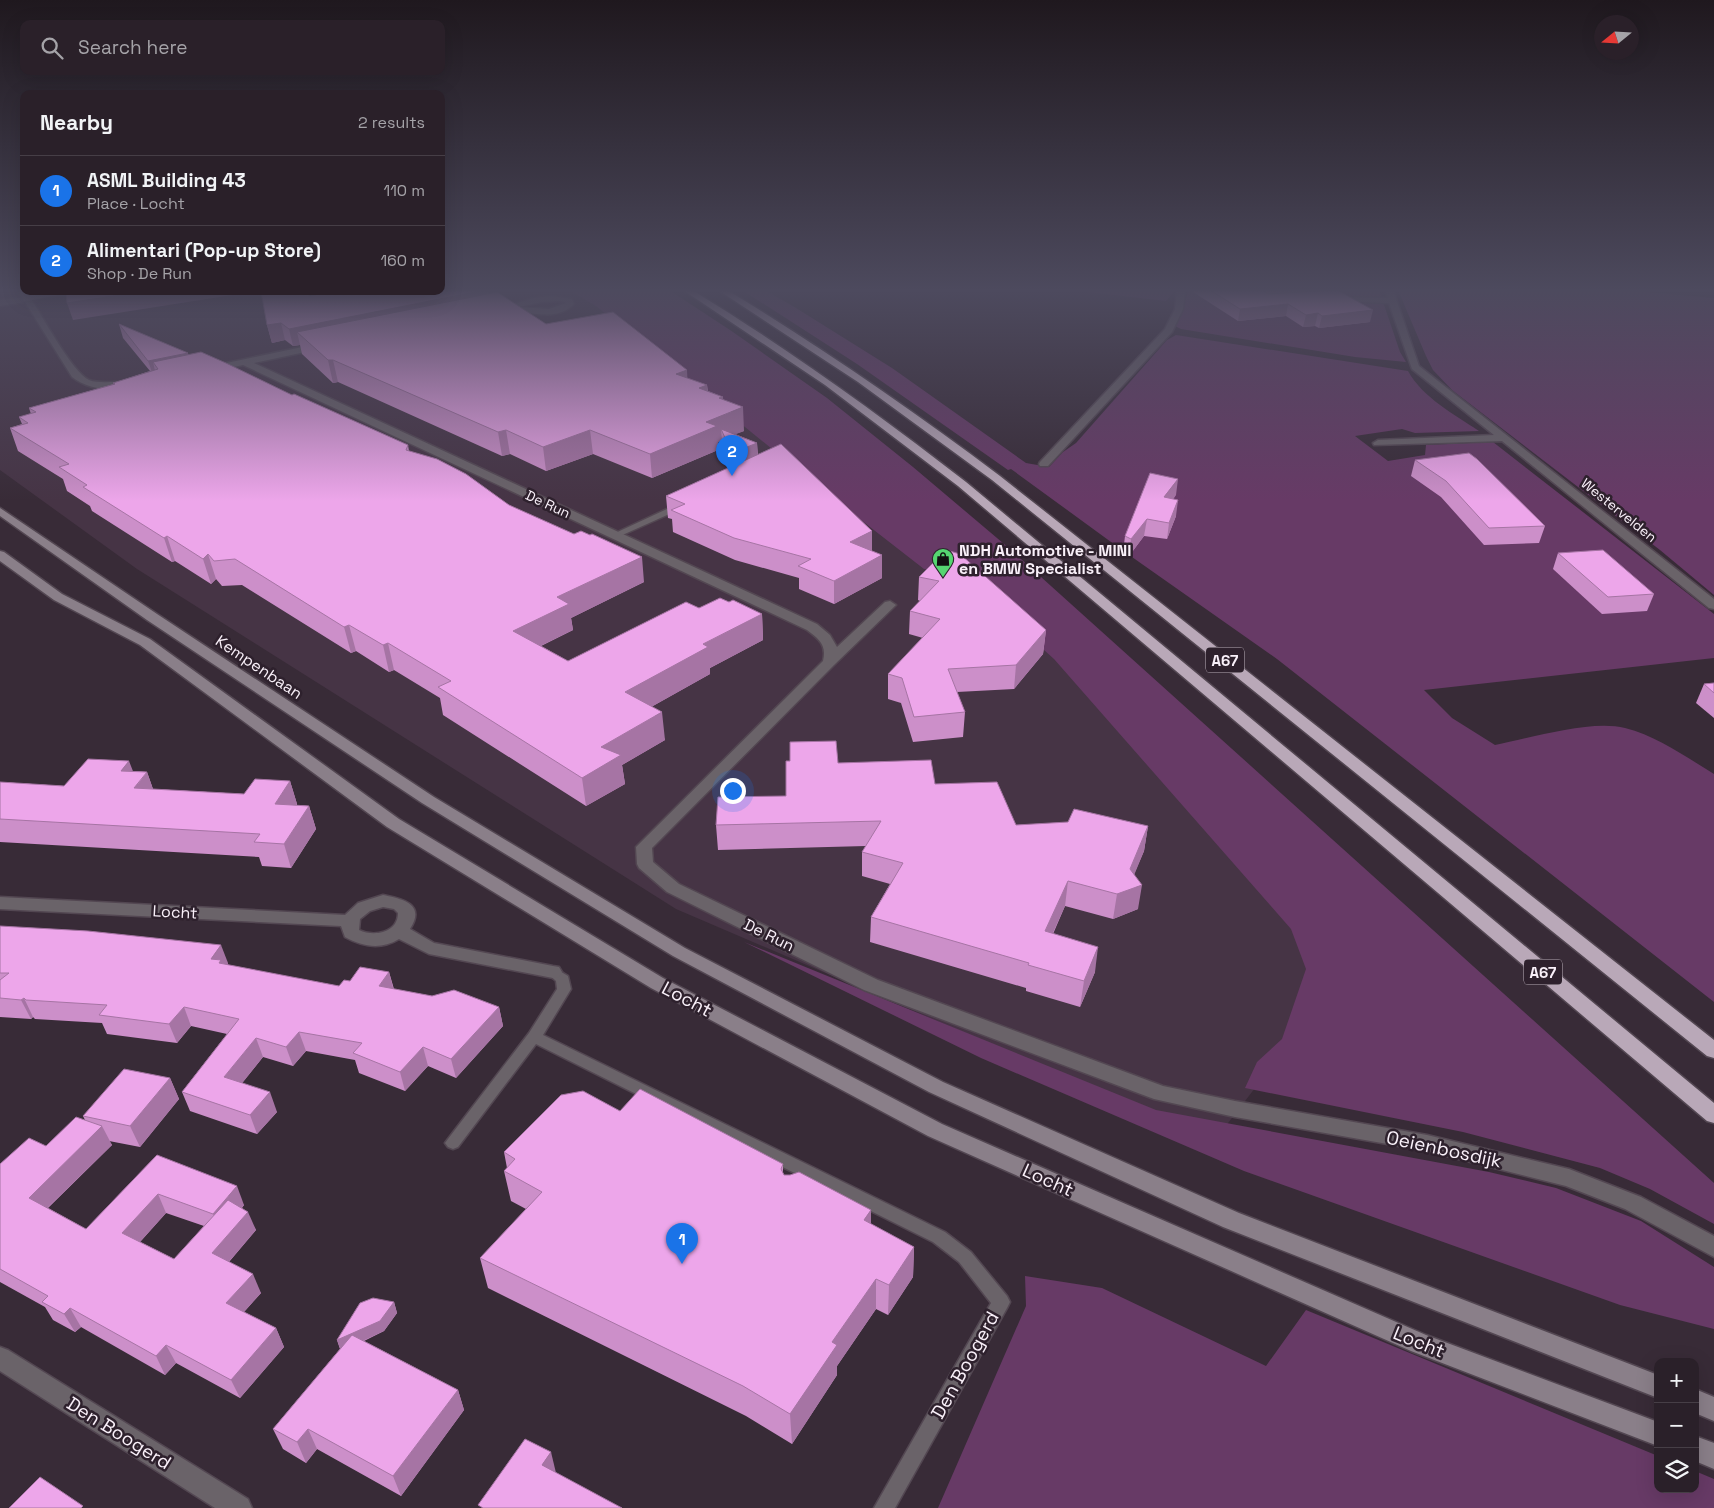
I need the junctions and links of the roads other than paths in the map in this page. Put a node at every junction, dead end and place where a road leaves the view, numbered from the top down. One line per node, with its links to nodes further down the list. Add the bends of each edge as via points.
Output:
1 (65, 360): 9 (street, via 83,382 100,386)
2 (252, 360): 7 (street)
3 (795, 360): 27 (highway, A67, via 962,484)
4 (832, 360): 25 (highway, A67, via 989,472)
5 (1141, 360): 12 (street)
6 (1413, 360): 10 (street, Westervelden, via 1415,367)
7 (244, 362): 8 (street); 15 (street, De Run)
8 (205, 370)
9 (132, 384)
10 (1506, 438): 11 (street); 18 (street, Westervelden)
11 (1378, 443)
12 (1044, 464)
13 (686, 503): 15 (lane)
14 (0, 511): 31 (main road, Kempenbaan, via 152,617 428,800 679,952 936,1087 1231,1220)
15 (615, 535): 19 (street, De Run, via 812,626 829,641 833,652)
16 (0, 555): 34 (main road, Locht, via 58,597 145,642 393,822 657,983 935,1130 1419,1343)
17 (890, 605): 19 (street, De Run)
18 (1714, 605)
19 (829, 662): 26 (street, De Run, via 644,847 645,864 673,888 870,984)
20 (0, 903): 21 (street, Locht)
21 (350, 921): 22 (street, via 351,933 364,940 382,940); 22 (street, via 354,914 368,906 383,901 394,902 407,910 406,924)
22 (400, 931): 23 (street, via 429,948)
23 (553, 972): 24 (lane, via 563,979 564,989)
24 (534, 1036): 28 (lane); 38 (lane, Den Boogerd, via 805,1179 938,1237 965,1257 1001,1302)
25 (1714, 1051)
26 (1161, 1093): 29 (street, Oeienbosdijk, via 1235,1110 1428,1143 1569,1178 1633,1203)
27 (1714, 1115)
28 (453, 1144)
29 (1714, 1247)
30 (0, 1358): 37 (street, Den Boogerd)
31 (1654, 1385)
32 (1698, 1403): 33 (main road)
33 (1714, 1409)
34 (1654, 1432)
35 (1699, 1450): 36 (main road)
36 (1714, 1456)
37 (239, 1508)
38 (884, 1508)

